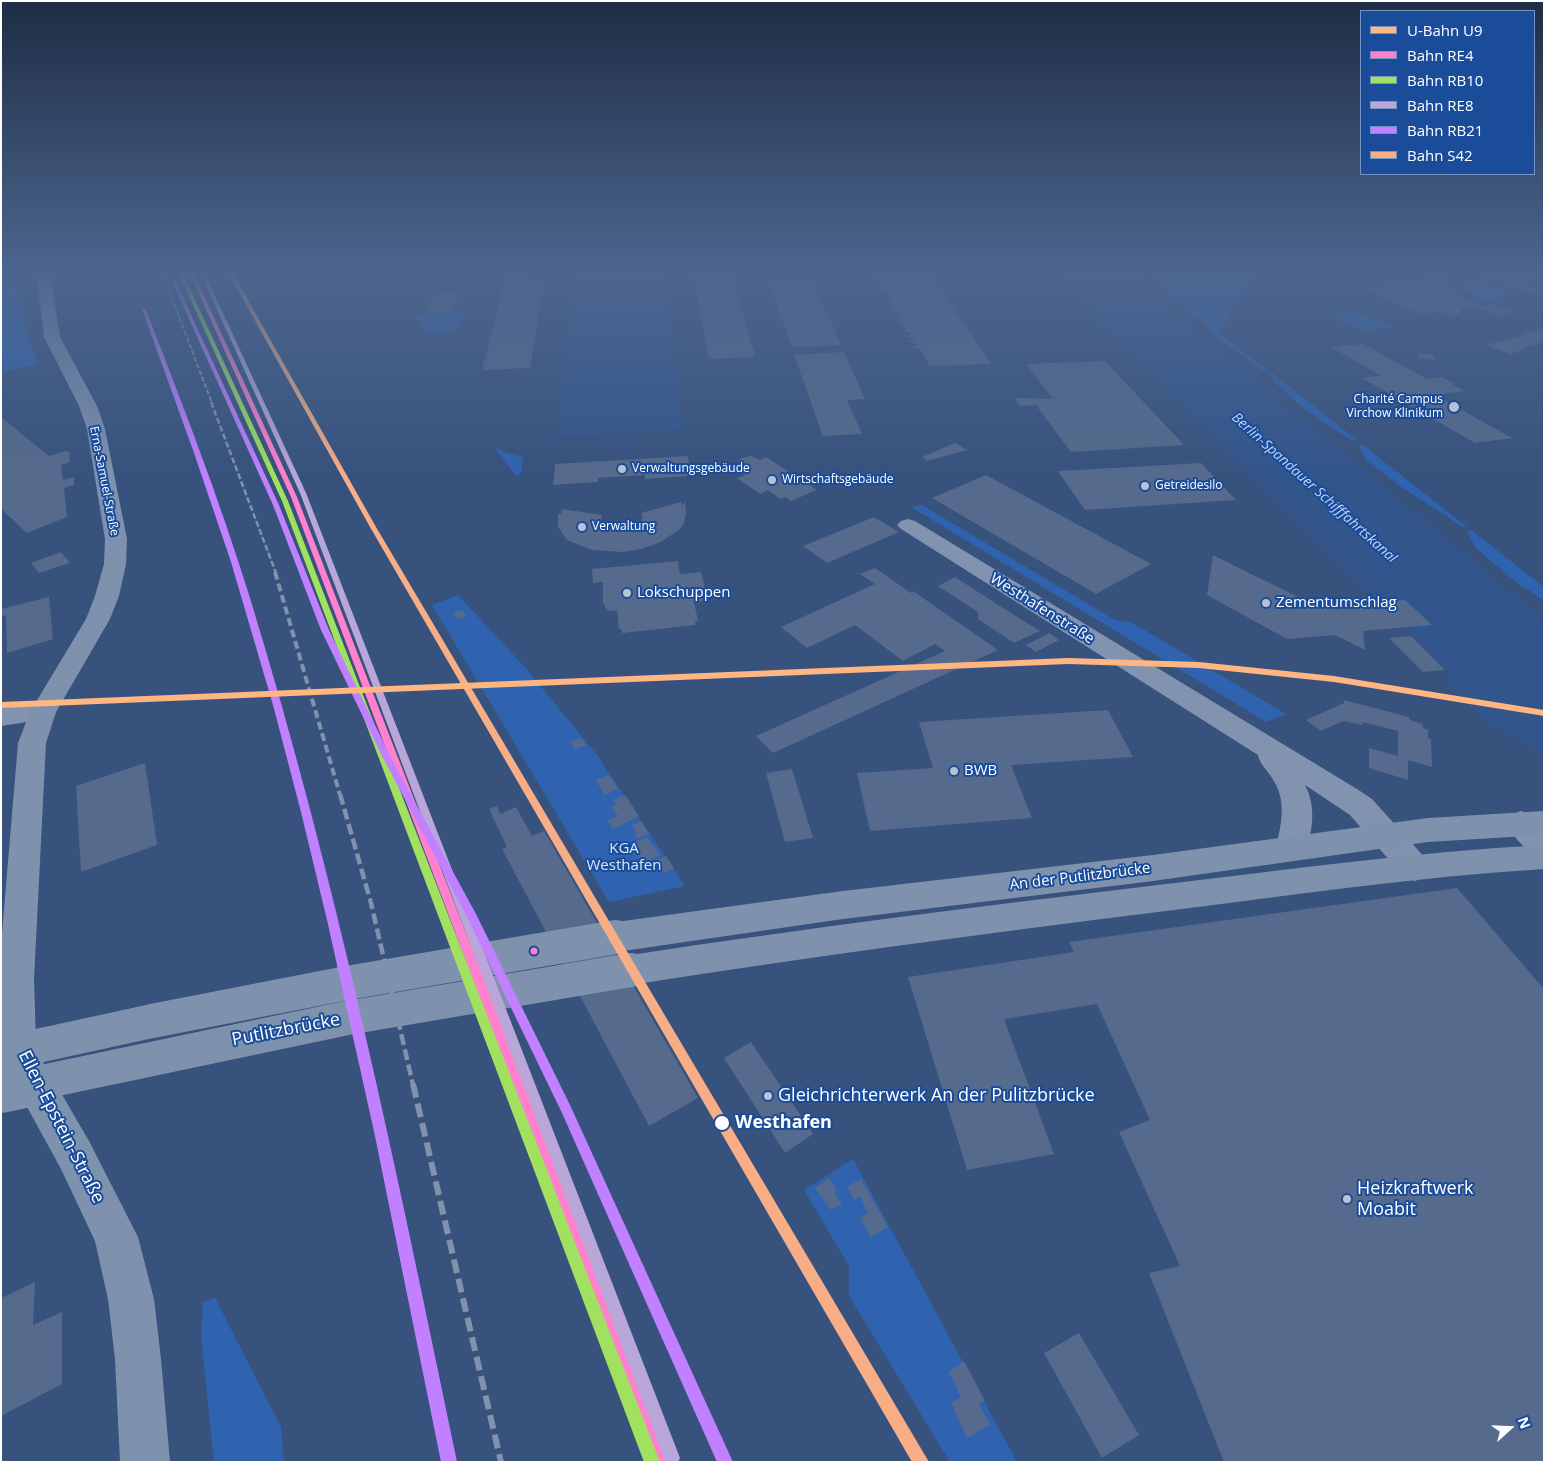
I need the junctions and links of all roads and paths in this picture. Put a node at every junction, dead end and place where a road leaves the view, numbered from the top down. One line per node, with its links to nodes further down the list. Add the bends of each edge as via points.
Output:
1 (54, 340): 3 (main road, Erna-Samuel-Straße, via 88,406 96,429 116,539 115,564 98,619)
2 (908, 525): 5 (street, Westhafenstraße)
3 (43, 712): 4 (street); 15 (main road, Ellen-Epstein-Straße, via 32,743 16,979 17,1042 28,1072 76,1155 116,1236 131,1298)
4 (1, 717)
5 (1253, 740): 7 (street, Westhafenstraße, via 1346,797); 9 (street, Westhafenstraße, via 1280,767 1293,788 1299,816)
6 (1533, 823): 7 (main road, An der Putlitzbrücke); 8 (street)
7 (1386, 835): 9 (main road, An der Putlitzbrücke); 11 (street, Westhafenstraße)
8 (1544, 847)
9 (1291, 848): 13 (main road, An der Putlitzbrücke, bridge, via 616,936 347,983)
10 (1544, 857): 11 (main road, An der Putlitzbrücke)
11 (1414, 868): 12 (main road, An der Putlitzbrücke, via 851,938)
12 (631, 970): 14 (main road, Putlitzbrücke, bridge, via 347,1018)
13 (1, 1054)
14 (1, 1091)
15 (145, 1462)

